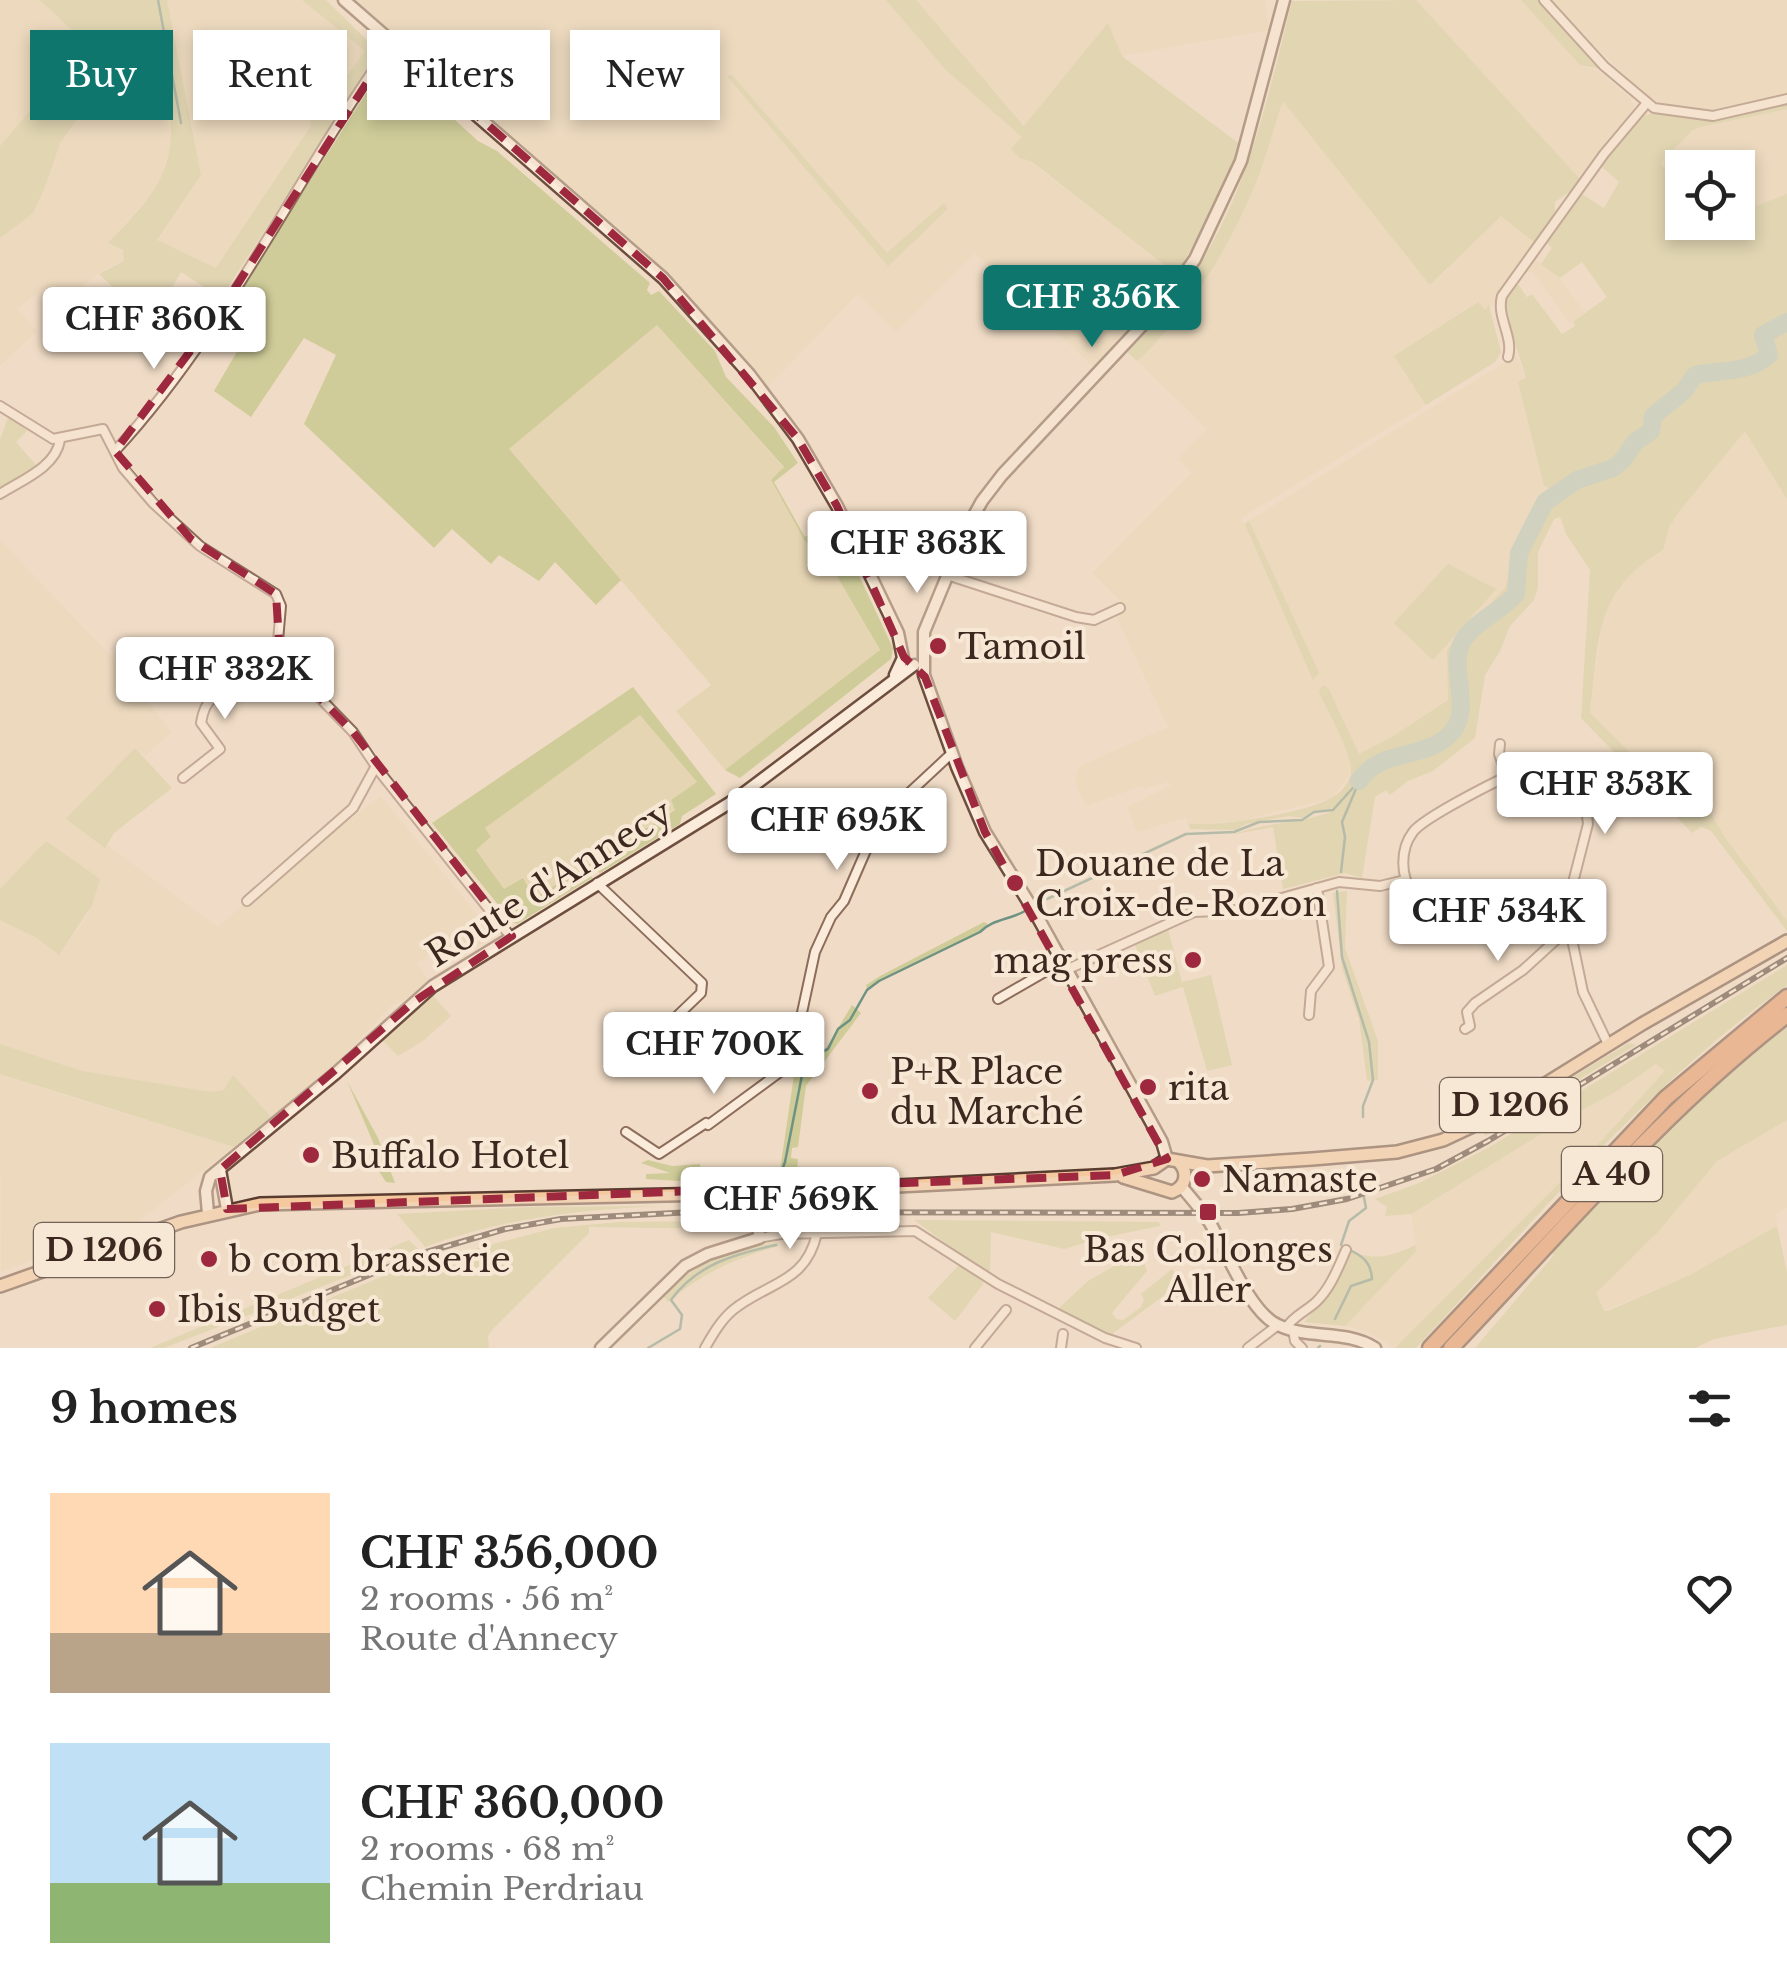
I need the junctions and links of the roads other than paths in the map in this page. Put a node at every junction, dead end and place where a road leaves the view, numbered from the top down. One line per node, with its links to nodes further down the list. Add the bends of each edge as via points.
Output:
1 (344, 0): 4 (street)
2 (1284, 0): 14 (street, Route d'Annecy, via 1241,161 1194,260 1164,302 991,488)
3 (1544, 0): 7 (street)
4 (379, 30)
5 (367, 82): 12 (street, via 219,312)
6 (1787, 100): 7 (street, via 1713,116)
7 (1646, 104): 9 (street, via 1502,296)
8 (483, 120): 16 (street, via 642,258 722,340 815,465)
9 (1508, 357)
10 (0, 406): 11 (street)
11 (60, 440): 12 (street, via 100,428); 13 (street, via 50,461)
12 (115, 451): 17 (street, via 133,481 191,539 276,594 278,650)
13 (0, 494)
14 (948, 575): 15 (street, via 1089,620); 16 (street, Route d'Annecy)
15 (1120, 608)
16 (913, 654): 19 (street); 24 (street, Route d'Annecy, via 895,676 736,799)
17 (287, 665): 20 (street, via 337,713); 22 (street, via 256,692 212,700 202,723 220,749)
18 (1500, 744): 21 (street)
19 (952, 753): 30 (street, via 977,816); 38 (street, via 894,807 831,916 815,952 792,1064 659,1154)
20 (376, 766): 26 (street, via 353,808); 28 (street)
21 (1507, 777): 23 (street, via 1414,830); 27 (street, via 1529,773 1585,806 1588,824 1567,910)
22 (183, 778)
23 (1405, 880): 25 (street); 27 (street, via 1418,894)
24 (597, 883): 28 (street, Route d'Annecy); 35 (street, via 702,983)
25 (1317, 888): 30 (street, via 1238,910 1194,912); 33 (street, via 1329,967 1310,991)
26 (246, 900)
27 (1569, 928): 36 (street, via 1474,1003); 37 (street, via 1583,992)
28 (511, 937): 42 (street, Route d'Annecy, via 433,986)
29 (1787, 941): 37 (main road, D 1206)
30 (1064, 966): 32 (street); 39 (street)
31 (1787, 997): 66 (highway, A 40, via 1666,1098)
32 (998, 1000)
33 (1308, 1015)
34 (1787, 1015): 67 (highway, A 40, via 1635,1150)
35 (674, 1020)
36 (1465, 1029)
37 (1608, 1044): 40 (main road, D 1206, via 1492,1117 1431,1144 1373,1155)
38 (626, 1132)
39 (1173, 1161): 40 (main road, D 1206); 41 (main road); 44 (main road)
40 (1206, 1166): 44 (main road, D 1206)
41 (1154, 1168): 43 (main road, D 1206); 45 (main road)
42 (220, 1170): 48 (street); 49 (street, via 207,1182)
43 (1115, 1175): 45 (main road, D 1206); 46 (main road, D 1206)
44 (1184, 1181): 45 (main road, via 1167,1192); 55 (street, via 1255,1302)
45 (1154, 1184)
46 (843, 1189): 47 (main road, D 1206); 47 (street, via 810,1202)
47 (758, 1199): 48 (main road, D 1206, via 296,1202); 51 (street)
48 (227, 1209): 49 (main road, D 1206)
49 (208, 1213): 53 (main road, D 1206)
50 (817, 1233): 51 (street); 57 (street, via 914,1230 998,1284); 59 (street, via 796,1272 736,1308)
51 (759, 1238): 58 (street, via 685,1266)
52 (1346, 1250): 55 (street, via 1330,1285)
53 (0, 1286)
54 (1006, 1310): 60 (street)
55 (1286, 1328): 63 (street); 64 (street); 65 (street, via 1348,1336)
56 (1063, 1334): 61 (street)
57 (1124, 1346): 62 (street)
58 (601, 1348)
59 (706, 1348)
60 (975, 1348)
61 (1061, 1348)
62 (1136, 1348)
63 (1248, 1348)
64 (1302, 1348)
65 (1375, 1348)
66 (1430, 1348)
67 (1451, 1348)

